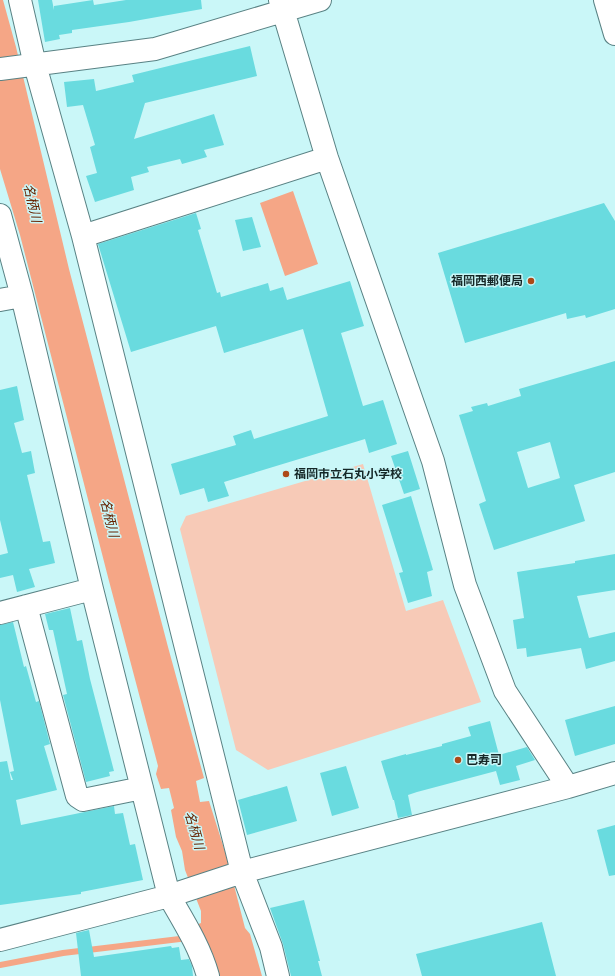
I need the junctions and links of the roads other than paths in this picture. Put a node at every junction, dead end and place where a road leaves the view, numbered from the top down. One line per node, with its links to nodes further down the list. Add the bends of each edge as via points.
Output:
1 (20, 0): 8 (main road)
2 (320, 0): 5 (main road)
3 (605, 0): 7 (main road)
4 (613, 0): 6 (main road)
5 (282, 6): 8 (main road, via 155,49); 10 (main road)
6 (615, 9)
7 (615, 34)
8 (36, 65): 9 (main road); 12 (main road)
9 (0, 69)
10 (327, 158): 12 (main road); 19 (main road, via 433,461 465,585 505,691)
11 (0, 215): 13 (main road)
12 (83, 236): 21 (main road)
13 (22, 296): 14 (main road); 15 (main road)
14 (0, 300)
15 (92, 589): 16 (main road); 20 (main road)
16 (26, 606): 17 (main road); 20 (main road, via 77,796 83,800)
17 (0, 613)
18 (615, 773): 19 (main road)
19 (568, 787): 21 (main road)
20 (142, 788): 22 (main road)
21 (242, 872): 22 (main road); 25 (main road, via 271,947)
22 (169, 896): 23 (main road); 24 (main road, via 193,938)
23 (0, 940)
24 (208, 976)
25 (278, 976)

